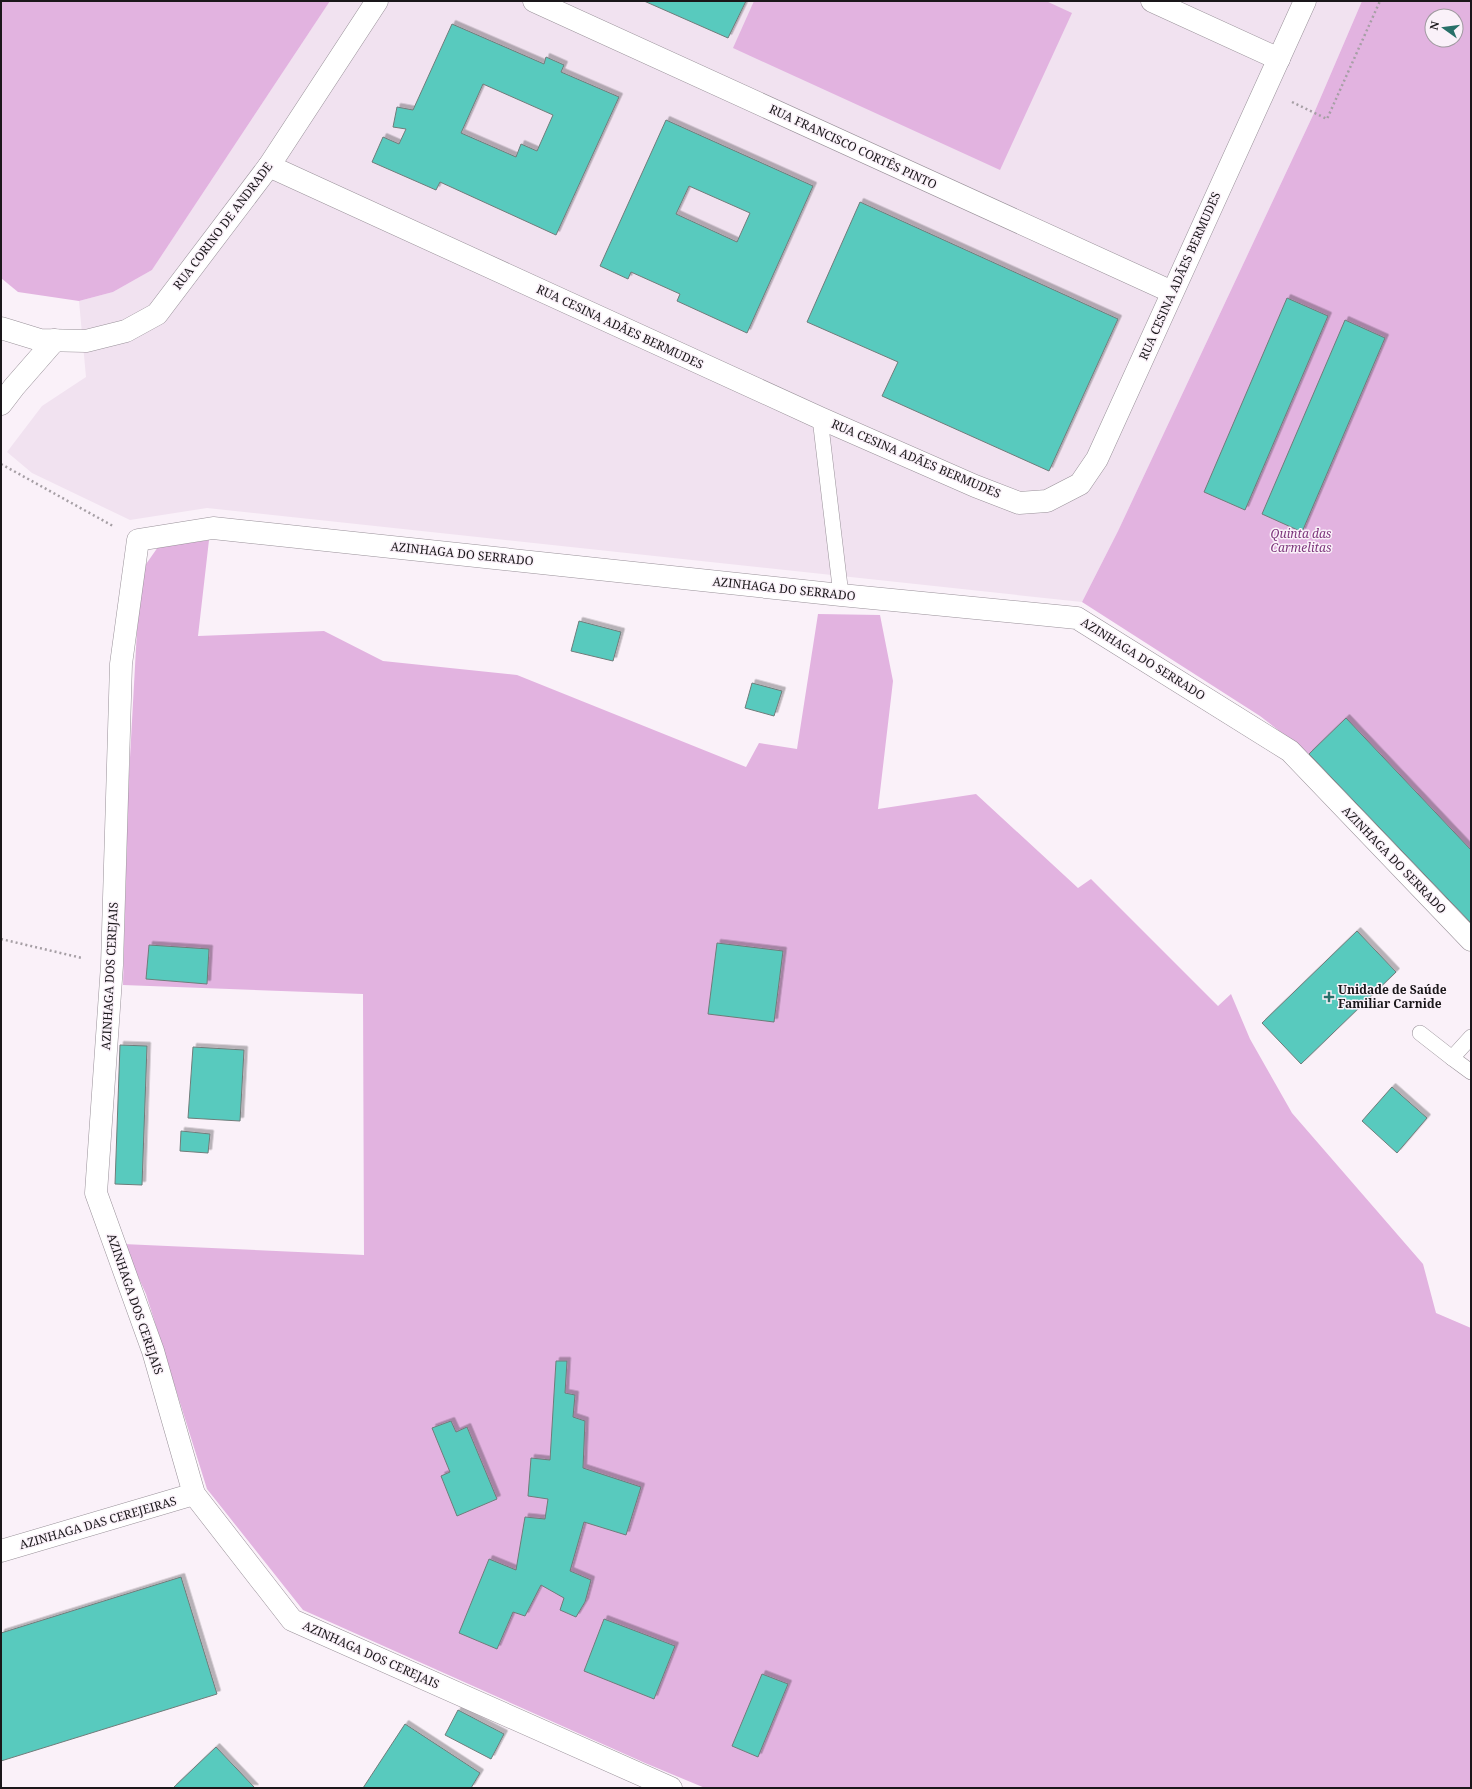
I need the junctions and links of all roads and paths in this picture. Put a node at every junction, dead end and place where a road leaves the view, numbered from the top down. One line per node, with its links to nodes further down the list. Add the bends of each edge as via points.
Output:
1 (377, 1): 8 (street, RUA CORINO DE ANDRADE)
2 (534, 1): 9 (street, RUA FRANCISCO CORTÊS PINTO)
3 (1152, 1): 6 (street)
4 (1305, 1): 6 (street, RUA CESINA ADÃES BERMUDES)
5 (1380, 1): 7 (path, via 1327,119)
6 (1279, 59): 7 (street, RUA CESINA ADÃES BERMUDES)
7 (1265, 89): 9 (street, RUA CESINA ADÃES BERMUDES)
8 (269, 166): 11 (street, RUA CORINO DE ANDRADE, via 157,314 126,331 86,341); 13 (street, RUA CESINA ADÃES BERMUDES)
9 (1172, 292): 13 (street, RUA CESINA ADÃES BERMUDES, via 1097,459 1080,484 1047,501 1019,503)
10 (1, 328): 11 (street, RUA CORINO DE ANDRADE, via 40,340)
11 (55, 340): 12 (street)
12 (1, 404)
13 (820, 418): 16 (lane)
14 (1, 464): 15 (path)
15 (138, 540): 16 (street, AZINHAGA DO SERRADO, via 213,528); 19 (street, AZINHAGA DOS CEREJAIS, via 121,664)
16 (841, 595): 18 (street, AZINHAGA DO SERRADO, via 1076,618 1290,751)
17 (1, 939): 19 (path)
18 (1471, 940)
19 (112, 965): 24 (street, AZINHAGA DOS CEREJAIS, via 96,1193 153,1351)
20 (1420, 1033): 22 (lane)
21 (1471, 1037): 22 (lane)
22 (1452, 1058): 23 (lane)
23 (1471, 1072)
24 (194, 1494): 25 (street, AZINHAGA DAS CEREJEIRAS); 26 (street, AZINHAGA DOS CEREJAIS, via 292,1620)
25 (1, 1551)
26 (671, 1788)

